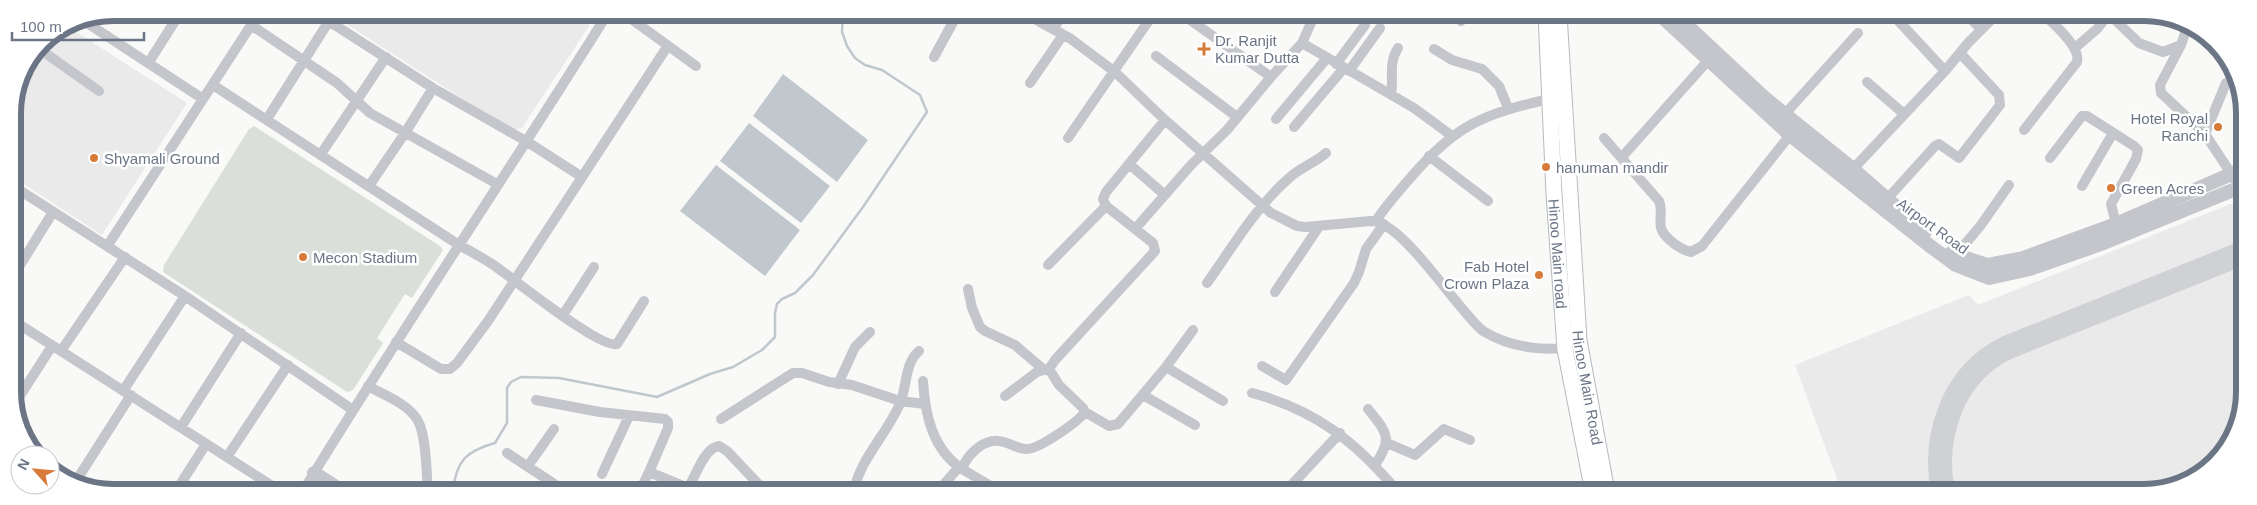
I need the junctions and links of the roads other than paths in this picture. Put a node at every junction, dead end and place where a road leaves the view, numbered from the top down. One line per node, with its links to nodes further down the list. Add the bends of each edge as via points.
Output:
1 (174, 21): 45 (street)
2 (254, 21): 23 (street)
3 (329, 21): 41 (street); 44 (street)
4 (603, 21): 77 (street)
5 (641, 21): 33 (street)
6 (954, 21): 42 (street)
7 (1038, 21): 26 (street)
8 (1058, 21): 26 (street)
9 (1149, 21): 49 (street)
10 (1193, 21): 50 (street)
11 (1311, 21): 31 (street, via 1310,30)
12 (1546, 21): 59 (main road, Hinoo Main road)
13 (1559, 21): 124 (main road, Hinoo Main Road)
14 (1667, 21): 40 (street, Airport Road)
15 (1681, 21): 40 (street, Airport Road)
16 (1899, 21): 48 (street)
17 (1973, 21): 27 (street)
18 (1990, 21): 27 (street)
19 (2051, 21): 35 (street)
20 (2103, 21): 35 (street)
21 (2116, 21): 32 (street, via 2139,43 2163,52)
22 (89, 24): 45 (street)
23 (251, 25): 44 (street); 54 (street)
24 (1365, 25): 47 (street)
25 (1380, 28): 47 (street)
26 (1053, 29): 30 (street)
27 (1981, 30): 38 (street)
28 (2185, 32): 32 (street)
29 (1858, 33): 62 (street)
30 (1063, 35): 49 (street); 52 (street)
31 (1302, 43): 43 (street); 50 (street)
32 (2181, 45): 72 (street, via 2160,85 2161,93)
33 (667, 47): 46 (street); 88 (street)
34 (1398, 48): 57 (street, via 1391,63)
35 (2075, 48): 69 (street, via 2077,62)
36 (1434, 49): 61 (street, via 1452,60 1482,69 1499,86)
37 (44, 52): 56 (street)
38 (1960, 53): 48 (street); 96 (street, via 1999,95 2000,105 1959,158 1939,144 1935,146)
39 (1156, 56): 64 (street)
40 (1712, 56): 62 (street, Airport Road); 73 (street, Airport Road); 82 (street)
41 (386, 57): 55 (street); 60 (street)
42 (934, 57)
43 (1326, 58): 47 (street); 66 (street)
44 (304, 60): 60 (street); 65 (street)
45 (149, 62): 58 (street)
46 (696, 66)
47 (1343, 67): 57 (street); 68 (street)
48 (1945, 71): 63 (street)
49 (1115, 72): 67 (street); 75 (street)
50 (1271, 77): 64 (street)
51 (1867, 82): 63 (street)
52 (1030, 83)
53 (2226, 83): 72 (street)
54 (213, 85): 58 (street); 65 (street)
55 (433, 88): 71 (street); 77 (street)
56 (99, 91)
57 (1391, 94): 74 (street)
58 (203, 99): 106 (street)
59 (1549, 99): 61 (street); 124 (main road, Hinoo Main road)
60 (357, 100): 71 (street, via 370,113); 80 (street)
61 (1508, 108): 74 (street)
62 (1785, 114): 85 (street, Airport Road)
63 (1904, 114): 85 (street)
64 (1237, 117): 78 (street)
65 (267, 119): 80 (street)
66 (1276, 119)
67 (1165, 120): 78 (street); 84 (street)
68 (1294, 127)
69 (2024, 130)
70 (2113, 132): 83 (street, via 2082,116); 92 (street); 102 (street, via 2138,150 2111,204)
71 (405, 133): 89 (street); 91 (street)
72 (2205, 134): 86 (street)
73 (1790, 135): 82 (street, via 1702,246 1691,252 1664,234 1659,201); 93 (street, Airport Road, via 1956,265 1989,278 2030,269 2101,244)
74 (1452, 136): 81 (street)
75 (1068, 138)
76 (1604, 138): 82 (street)
77 (526, 141): 88 (street); 89 (street)
78 (1203, 153): 95 (street); 98 (street)
79 (1326, 153): 98 (street, via 1290,176)
80 (321, 154): 91 (street)
81 (1429, 156): 97 (street); 101 (street)
82 (1622, 156)
83 (2050, 158)
84 (1130, 164): 95 (street); 99 (street, via 1104,195)
85 (1853, 169): 96 (street, Airport Road)
86 (2236, 169)
87 (2236, 172): 102 (street, Airport Road)
88 (582, 176): 112 (street)
89 (497, 184): 105 (street)
90 (2009, 185): 107 (street)
91 (369, 186): 105 (street)
92 (2082, 186)
93 (2236, 188)
94 (21, 191): 100 (street)
95 (1165, 195): 104 (street)
96 (1888, 198): 107 (street, Airport Road)
97 (1488, 201)
98 (1262, 205): 103 (street, via 1297,226); 113 (street)
99 (1106, 206): 104 (street); 110 (street)
100 (53, 212): 106 (street); 109 (street)
101 (1380, 223): 103 (street); 124 (street, via 1421,258 1483,331 1527,346 1550,350); 128 (street, via 1366,249 1354,283 1286,380)
102 (2116, 224): 107 (street, Airport Road, via 2024,258 1988,265)
103 (1318, 228): 115 (street)
104 (1135, 230): 130 (street, via 1153,243 1156,251)
105 (459, 245): 112 (street); 123 (street)
106 (108, 246): 108 (street)
107 (1955, 256)
108 (125, 257): 116 (street); 125 (street)
109 (21, 264)
110 (1048, 265)
111 (594, 267): 118 (street)
112 (514, 281): 118 (street); 123 (street, via 472,344 450,369 441,368)
113 (1207, 283)
114 (968, 288): 130 (street, via 980,326 1015,345)
115 (1275, 292)
116 (185, 296): 122 (street); 134 (street)
117 (644, 301): 118 (street, via 615,345 591,335)
118 (563, 316)
119 (21, 325): 125 (street)
120 (1193, 330): 129 (street)
121 (870, 332): 132 (street, via 855,347)
122 (240, 333): 127 (street); 149 (street)
123 (396, 342): 133 (street)
124 (1573, 347): 179 (main road, Hinoo Main road); 180 (main road, Hinoo Main Road)
125 (57, 348): 134 (street); 136 (street)
126 (919, 350): 140 (street, via 910,362)
127 (288, 365): 144 (street); 156 (street)
128 (1262, 366)
129 (1166, 367): 138 (street); 141 (street)
130 (1046, 369): 137 (street); 145 (street)
131 (924, 381): 142 (street)
132 (838, 384): 140 (street, via 863,388); 147 (street, via 793,373)
133 (368, 386): 144 (street); 168 (street, via 417,418)
134 (127, 393): 149 (street); 163 (street)
135 (1252, 393): 151 (street, via 1290,406)
136 (21, 395)
137 (1005, 396)
138 (1142, 396): 145 (street, via 1113,426); 148 (street)
139 (536, 400): 146 (street)
140 (900, 401): 142 (street); 174 (street)
141 (1223, 401)
142 (925, 404): 159 (street, via 931,429 941,448)
143 (1368, 409): 153 (street, via 1385,431)
144 (353, 410): 161 (street)
145 (1085, 412): 159 (street, via 1035,448 1023,449 998,440 974,450)
146 (629, 416): 160 (street, via 668,422); 162 (street)
147 (721, 418)
148 (1195, 424)
149 (181, 427): 154 (street)
150 (554, 429): 158 (street)
151 (1340, 433): 157 (street); 177 (street)
152 (1470, 440): 153 (street, via 1444,429 1415,455)
153 (1387, 443): 157 (street)
154 (206, 444): 156 (street); 164 (street)
155 (507, 453): 158 (street)
156 (227, 457): 165 (street)
157 (1375, 465): 178 (street)
158 (528, 466): 169 (street)
159 (961, 468): 175 (street); 176 (street)
160 (649, 472): 170 (street); 171 (street)
161 (314, 473): 166 (street); 167 (street)
162 (602, 474)
163 (79, 477)
164 (180, 484)
165 (269, 484)
166 (308, 484)
167 (331, 484)
168 (427, 484)
169 (553, 484)
170 (643, 484)
171 (674, 484)
172 (690, 484): 173 (street, via 708,453 716,446 727,451)
173 (758, 484)
174 (857, 484)
175 (945, 484)
176 (987, 484)
177 (1292, 484)
178 (1391, 484)
179 (1592, 484)
180 (1605, 484)

